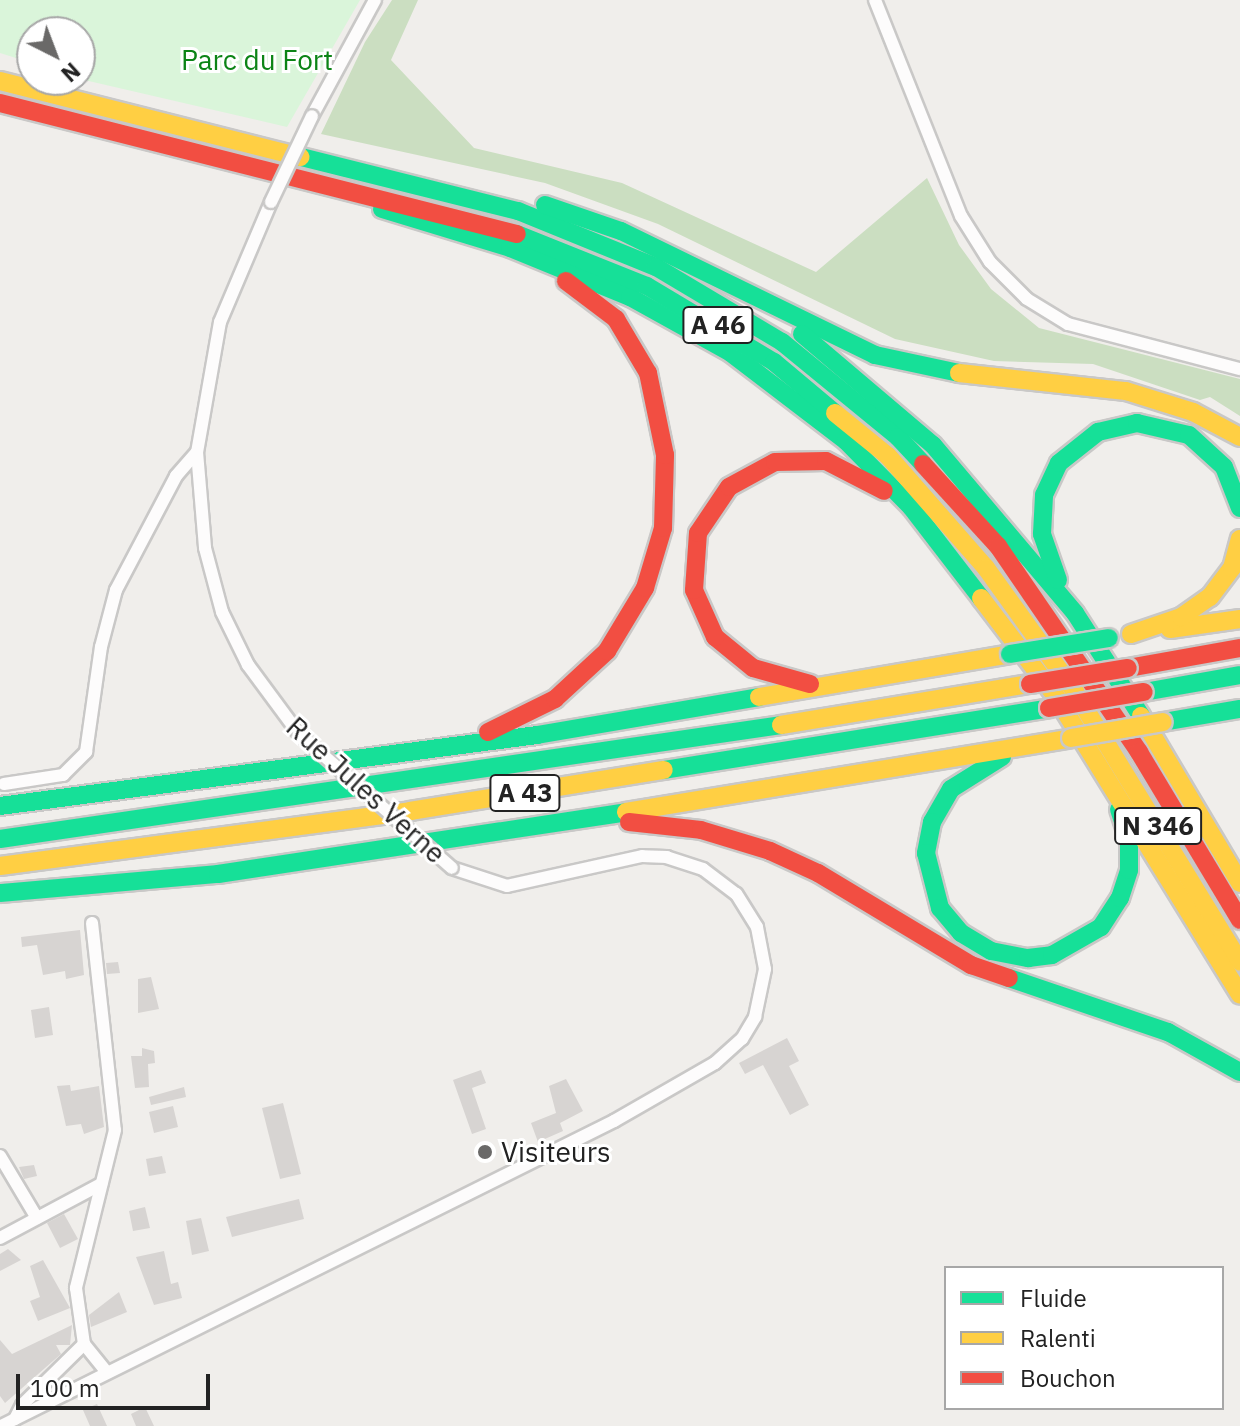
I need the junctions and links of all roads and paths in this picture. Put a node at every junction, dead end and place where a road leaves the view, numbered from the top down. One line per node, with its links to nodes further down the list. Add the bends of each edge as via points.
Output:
1 (375, 0): 11 (street, Rue Jules Verne, bridge, via 312,116 220,322)
2 (875, 0): 9 (street, via 961,216 990,262 1027,299 1068,324)
3 (0, 81): 6 (highway, A 46, via 136,119)
4 (0, 103): 5 (highway, A 46)
5 (232, 161): 7 (highway); 22 (highway, A 46, via 521,234 602,265 733,334 842,415 922,492 1010,598)
6 (329, 161): 8 (highway, via 511,195 621,231); 21 (highway, A 46, via 470,196 566,228 656,267 782,342 861,403 949,489 1028,585)
7 (510, 248): 13 (highway, via 630,297 731,353 846,441); 25 (highway, via 597,301 634,345 660,420 665,512 645,588 626,624 594,665 527,715)
8 (686, 262): 10 (highway, via 875,355 951,372 1126,391 1193,412); 15 (highway, via 788,324 887,402 976,492)
9 (1240, 369)
10 (1240, 437)
11 (197, 452): 27 (street, via 176,476 116,590 101,647 86,752 63,775); 46 (street, Rue Jules Verne, bridge, via 205,548 222,612 257,680 299,734 452,868 507,886 642,856 667,857 703,869 730,887 757,927 765,969 755,1017 742,1039 715,1063 614,1121)
12 (1240, 508): 15 (highway, via 1217,458 1177,429 1137,423 1087,437 1053,473 1041,517 1049,562)
13 (929, 530): 20 (highway, via 873,483 812,459 756,468 729,487 706,514 695,543 692,580 715,637 735,657 768,675 799,683); 26 (highway, via 1046,683)
14 (1240, 539): 17 (highway, via 1226,579 1203,603)
15 (1075, 613): 29 (highway)
16 (1240, 619): 17 (highway)
17 (1131, 634): 20 (highway, bridge)
18 (1240, 648): 31 (highway, A 43, bridge, via 575,759)
19 (1240, 675): 33 (highway, A 43, bridge, via 410,811)
20 (835, 683): 25 (highway, via 537,735)
21 (1098, 688): 36 (highway, N 346)
22 (1075, 692): 38 (highway, N 346)
23 (1240, 709): 24 (highway, bridge)
24 (1046, 742): 26 (highway, via 965,776 932,822 926,860 931,889 947,917 970,940 1004,956 1028,958 1063,951 1101,927 1125,888 1130,852); 30 (highway)
25 (451, 744): 28 (highway)
26 (1106, 779): 39 (highway)
27 (4, 784)
28 (0, 806)
29 (1206, 819): 32 (highway); 34 (highway)
30 (540, 828): 35 (highway, via 218,874); 40 (highway, via 655,823 748,842 818,873 971,965 1168,1032)
31 (0, 839)
32 (1240, 864)
33 (0, 866)
34 (1240, 883)
35 (0, 893)
36 (1240, 920)
37 (92, 923): 42 (street, via 115,1110)
38 (1240, 962)
39 (1240, 994)
40 (1240, 1072)
41 (0, 1156): 43 (street)
42 (101, 1184): 43 (street); 45 (street, via 76,1288)
43 (37, 1218): 44 (street)
44 (0, 1238)
45 (84, 1344): 46 (street); 47 (street, via 22,1405)
46 (106, 1371): 47 (street, Rue Jules Verne)
47 (15, 1419): 48 (street, Rue Jules Verne)
48 (1, 1426)

